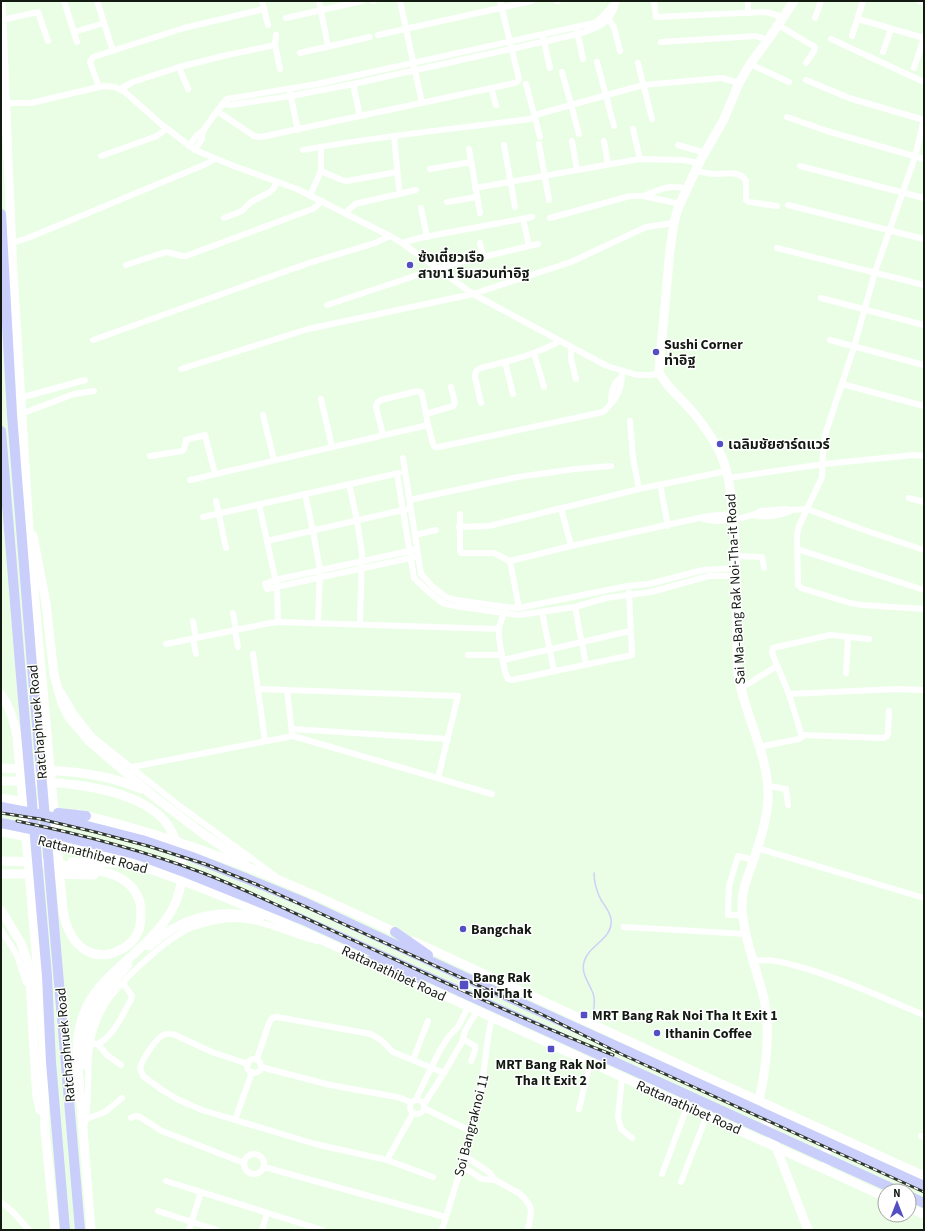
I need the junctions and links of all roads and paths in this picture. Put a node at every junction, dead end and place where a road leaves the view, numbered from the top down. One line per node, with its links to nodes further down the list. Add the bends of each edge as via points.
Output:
1 (1, 1): 26 (main road)
2 (64, 1): 33 (street)
3 (97, 1): 28 (street)
4 (262, 1): 19 (street)
5 (319, 1): 20 (street)
6 (362, 1): 20 (street)
7 (400, 1): 30 (street)
8 (500, 1): 18 (street)
9 (532, 1): 18 (street)
10 (654, 1): 21 (street, via 656,17)
11 (748, 1): 21 (street)
12 (794, 1): 27 (main road)
13 (821, 1): 24 (street)
14 (862, 1): 25 (street)
15 (919, 1): 16 (street)
16 (924, 2)
17 (615, 4): 22 (street)
18 (502, 8): 30 (street); 45 (street)
19 (264, 9): 29 (street); 48 (street, via 184,28)
20 (320, 10): 23 (street); 47 (street)
21 (748, 12): 27 (street, via 768,13)
22 (607, 16): 32 (street); 49 (street, via 614,27)
23 (286, 18)
24 (815, 18)
25 (858, 19): 31 (street); 36 (street)
26 (2, 20): 42 (street, via 38,12); 77 (main road)
27 (780, 21): 41 (main road); 55 (street, via 815,47)
28 (104, 23): 33 (street); 48 (street)
29 (268, 25)
30 (405, 29): 35 (street); 58 (street)
31 (891, 29): 39 (street); 50 (street)
32 (577, 31): 38 (street); 52 (street)
33 (74, 32): 43 (street)
34 (276, 35): 46 (street)
35 (378, 35)
36 (852, 36)
37 (370, 37): 47 (street)
38 (544, 38): 45 (street); 59 (street)
39 (924, 38): 60 (street)
40 (831, 39): 65 (street)
41 (768, 40): 44 (street, via 756,36); 56 (main road)
42 (48, 42)
43 (77, 42)
44 (661, 42)
45 (511, 45): 58 (street); 71 (street, via 519,80)
46 (275, 46): 57 (street, via 229,54); 61 (street)
47 (328, 46): 51 (street)
48 (113, 50): 70 (street, via 90,62)
49 (620, 51)
50 (883, 52)
51 (300, 53)
52 (583, 59)
53 (597, 62): 75 (street)
54 (638, 63): 69 (street)
55 (806, 63)
56 (750, 64): 64 (street); 66 (main road)
57 (179, 67): 72 (street, via 133,82); 73 (street)
58 (414, 67): 67 (street); 74 (street); 78 (street)
59 (550, 68)
60 (914, 68)
61 (280, 70)
62 (562, 72): 81 (street)
63 (806, 80): 87 (street, via 849,98)
64 (789, 82)
65 (924, 82)
66 (739, 83): 69 (street, via 722,78); 102 (main road)
67 (353, 84): 76 (street); 83 (street)
68 (526, 84): 84 (street)
69 (643, 85): 75 (street); 86 (street)
70 (98, 87): 72 (street, via 111,86); 77 (street, via 38,102)
71 (492, 88): 78 (street); 80 (street)
72 (120, 89): 89 (street)
73 (188, 89)
74 (290, 89): 76 (street); 79 (street, via 232,98)
75 (606, 95): 81 (street); 88 (street)
76 (291, 96): 79 (street, via 231,105); 91 (street)
77 (6, 103): 148 (main road)
78 (422, 103): 83 (street)
79 (222, 104): 82 (street)
80 (496, 105)
81 (571, 105): 84 (street); 92 (street)
82 (217, 110): 91 (street, via 257,137); 99 (street, via 203,131 202,139)
83 (360, 116): 91 (street)
84 (532, 117): 93 (street); 116 (street, via 540,140)
85 (787, 117): 104 (street)
86 (652, 119)
87 (924, 120): 104 (street)
88 (614, 126)
89 (166, 129): 99 (street); 103 (street, via 157,136)
90 (633, 129): 106 (street)
91 (298, 130)
92 (579, 134)
93 (394, 136): 98 (street); 115 (street)
94 (572, 141): 113 (street)
95 (604, 141): 109 (street)
96 (504, 145): 118 (street)
97 (678, 145): 102 (street)
98 (321, 147): 101 (street); 114 (street)
99 (192, 148): 105 (street)
100 (469, 148): 108 (street)
101 (303, 150)
102 (705, 153): 111 (main road)
103 (101, 156)
104 (915, 157): 107 (street); 123 (street)
105 (215, 159): 117 (street); 148 (street)
106 (640, 159): 109 (street); 111 (street, via 683,160)
107 (924, 159)
108 (471, 162): 112 (street); 120 (street)
109 (608, 164): 113 (street)
110 (800, 166): 123 (street)
111 (697, 167): 121 (main road); 132 (street, via 715,174 741,176 746,181 746,200)
112 (430, 169)
113 (577, 170): 116 (street)
114 (321, 171): 115 (street, via 347,181); 124 (street)
115 (398, 172): 119 (street)
116 (545, 176): 118 (street); 128 (street)
117 (277, 182): 124 (street); 140 (street, via 270,192 251,202 242,211)
118 (510, 182): 120 (street); 134 (street)
119 (399, 188)
120 (475, 188): 126 (street)
121 (687, 189): 125 (street, via 670,186); 131 (main road)
122 (416, 190): 136 (street, via 355,204)
123 (903, 192): 127 (street); 144 (street)
124 (310, 194): 129 (street)
125 (644, 196): 131 (street); 141 (street, via 630,196)
126 (477, 197): 130 (street); 137 (street)
127 (924, 198)
128 (549, 200)
129 (322, 201): 136 (street); 155 (street, via 307,211 186,256 166,252)
130 (447, 202)
131 (680, 204): 143 (main road)
132 (777, 206)
133 (788, 206): 144 (street)
134 (515, 207)
135 (421, 208): 146 (street)
136 (345, 213): 145 (street)
137 (480, 213)
138 (1, 214): 163 (main road, Ratchaphruek Road)
139 (532, 217): 142 (street)
140 (224, 218)
141 (550, 218)
142 (523, 219): 146 (street); 152 (street)
143 (674, 223): 160 (street, via 646,228 571,262); 175 (main road, via 665,290)
144 (890, 231): 147 (street); 157 (street)
145 (390, 236): 149 (street); 166 (street)
146 (427, 236): 149 (street)
147 (924, 240)
148 (12, 243): 158 (main road)
149 (402, 243): 156 (street)
150 (480, 243): 154 (street)
151 (538, 244): 152 (street)
152 (529, 246): 154 (street)
153 (777, 248): 157 (street)
154 (483, 257): 156 (street)
155 (126, 265)
156 (437, 268): 160 (street); 162 (street)
157 (875, 272): 159 (street); 164 (street)
158 (12, 273): 163 (main road); 184 (main road)
159 (924, 285)
160 (473, 294): 168 (street); 174 (street, via 308,329)
161 (821, 298): 164 (street)
162 (327, 305)
163 (7, 306): 275 (main road, Ratchaphruek Road, via 12,414)
164 (864, 309): 165 (street); 170 (street)
165 (924, 325)
166 (93, 340)
167 (830, 340): 170 (street)
168 (560, 341): 169 (street); 171 (street)
169 (571, 347): 176 (street); 177 (street)
170 (854, 347): 173 (street); 179 (street)
171 (534, 353): 172 (street); 181 (street)
172 (505, 362): 183 (street); 186 (street, via 477,370 475,374)
173 (924, 365)
174 (181, 369)
175 (659, 373): 176 (street); 205 (main road, Sai Ma-Bang Rak Noi-Tha-it Road, via 663,381 697,417 721,456)
176 (622, 374): 192 (street, via 622,383 616,399 603,412 439,447 433,444)
177 (576, 379)
178 (85, 380): 184 (street)
179 (842, 384): 187 (street); 200 (street, via 824,443)
180 (451, 387): 189 (street, via 454,406)
181 (544, 387)
182 (94, 391): 188 (street, via 74,394)
183 (514, 394)
184 (20, 398): 188 (main road)
185 (321, 399): 195 (street)
186 (481, 403)
187 (924, 406)
188 (22, 414): 222 (main road)
189 (426, 414): 192 (street); 194 (street, via 418,391 381,400 376,407)
190 (263, 415): 199 (street)
191 (630, 421): 209 (street)
192 (428, 426): 194 (street)
193 (1, 431): 328 (main road, Ratchaphruek Road)
194 (383, 435): 195 (street)
195 (332, 447): 199 (street)
196 (150, 456): 203 (street, via 182,451 186,440 205,435)
197 (924, 456): 200 (street)
198 (403, 458): 202 (street)
199 (274, 460): 203 (street)
200 (824, 464): 205 (street); 218 (street, via 822,477)
201 (611, 466): 212 (street, via 526,476)
202 (405, 472): 204 (street); 212 (street)
203 (215, 474): 206 (street)
204 (397, 474): 207 (street); 219 (street)
205 (727, 474): 208 (street); 224 (main road, Sai Ma-Bang Rak Noi-Tha-it Road)
206 (190, 480)
207 (349, 484): 210 (street); 225 (street)
208 (660, 484): 209 (street); 226 (street)
209 (639, 489): 217 (street)
210 (304, 494): 215 (street); 229 (street)
211 (909, 498): 214 (street)
212 (409, 500): 216 (street)
213 (216, 501): 220 (street)
214 (924, 502)
215 (259, 504): 220 (street); 231 (street)
216 (410, 508): 219 (street); 230 (street)
217 (561, 508): 227 (street, via 489,526); 232 (street)
218 (807, 509): 224 (street, via 761,517); 234 (street, via 797,531); 235 (street)
219 (403, 510): 225 (street); 237 (street)
220 (219, 513): 223 (street); 233 (street)
221 (460, 514): 227 (street)
222 (28, 517): 272 (main road, via 46,603); 275 (main road)
223 (203, 517)
224 (733, 517): 226 (street, via 708,516); 238 (main road, Sai Ma-Bang Rak Noi-Tha-it Road)
225 (357, 520): 229 (street); 240 (street)
226 (668, 526): 232 (street)
227 (459, 527): 239 (street, via 461,553 494,553)
228 (436, 530): 230 (street)
229 (313, 531): 231 (street); 243 (street)
230 (415, 535): 236 (street)
231 (266, 541): 244 (street)
232 (571, 546): 239 (street)
233 (226, 548)
234 (797, 549): 246 (street); 251 (street, via 798,584 803,590 850,603)
235 (924, 550)
236 (418, 553): 237 (street); 250 (street, via 421,574 446,597)
237 (411, 554): 240 (street); 250 (street, via 414,578 443,602 455,606)
238 (736, 556): 241 (street, via 762,557); 242 (main road, Sai Ma-Bang Rak Noi-Tha-it Road)
239 (510, 561): 249 (street)
240 (363, 564): 243 (street); 257 (street)
241 (764, 568)
242 (737, 572): 245 (street, via 703,570 656,582); 247 (street); 279 (main road, Sai Ma-Bang Rak Noi-Tha-it Road, via 737,663)
243 (320, 574): 244 (street); 256 (street)
244 (276, 584): 255 (street)
245 (627, 586): 247 (street); 249 (street)
246 (924, 590)
247 (630, 595): 248 (street, via 606,598); 260 (street)
248 (575, 607): 252 (street); 264 (street)
249 (519, 608): 250 (street)
250 (505, 610): 252 (street, via 518,615); 259 (street)
251 (924, 610)
252 (542, 612): 267 (street)
253 (233, 613): 258 (street)
254 (192, 621): 262 (street)
255 (278, 622): 256 (street); 258 (street)
256 (318, 623): 257 (street)
257 (360, 624): 259 (street)
258 (235, 630): 262 (street); 266 (street)
259 (499, 630): 271 (street)
260 (630, 631): 264 (street); 273 (street, via 632,655)
261 (848, 637): 263 (street); 274 (street, via 826,636 775,647 771,652); 277 (street)
262 (195, 638): 265 (street); 268 (street)
263 (869, 639)
264 (581, 643): 267 (street); 273 (street)
265 (166, 644)
266 (238, 647)
267 (550, 650): 271 (street); 276 (street)
268 (196, 654)
269 (252, 654): 278 (street)
270 (468, 655): 271 (street)
271 (502, 658): 276 (street, via 506,676 512,680)
272 (52, 660): 291 (street, via 61,691 74,714 93,737); 299 (main road, via 56,688 77,728)
273 (586, 664): 276 (street)
274 (777, 666): 279 (street); 283 (street)
275 (37, 667): 314 (main road, via 63,911 67,928 79,945 88,952 109,955 124,948 139,930 139,897); 391 (main road, Ratchaphruek Road)
276 (554, 671)
277 (846, 673)
278 (258, 689): 280 (street); 289 (street)
279 (740, 689): 290 (main road, Sai Ma-Bang Rak Noi-Tha-it Road)
280 (287, 690): 285 (street); 288 (street, via 458,696)
281 (924, 690): 283 (street)
282 (1, 694): 328 (main road, via 14,721 17,736)
283 (789, 694): 286 (street)
284 (889, 711): 286 (street, via 888,734 884,738)
285 (292, 729): 287 (street); 288 (street)
286 (802, 735): 290 (street, via 799,739)
287 (292, 736): 289 (street); 294 (street)
288 (448, 740): 294 (street)
289 (265, 741): 291 (street)
290 (759, 747): 297 (main road, Sai Ma-Bang Rak Noi-Tha-it Road)
291 (132, 767): 315 (street, via 177,804)
292 (1, 768): 299 (main road, via 95,774 125,782)
293 (1, 777): 296 (main road)
294 (438, 778): 298 (street)
295 (1, 781): 296 (main road)
296 (28, 781): 359 (main road, via 92,788 126,796 141,803 154,811 171,829 181,857 181,886 172,909 156,932 97,988 83,1014 79,1027 77,1055)
297 (768, 786): 301 (street, via 786,789); 307 (main road, Sai Ma-Bang Rak Noi-Tha-it Road, via 767,808)
298 (492, 794)
299 (152, 795): 313 (main road, via 232,854)
300 (1, 798): 304 (main road)
301 (788, 805)
302 (1, 807): 303 (main road, Rattanathibet Road)
303 (12, 808): 304 (main road); 327 (main road, Rattanathibet Road, via 135,838 192,857 306,903)
304 (86, 816): 313 (main road, via 144,831)
305 (1, 823): 330 (main road, Rattanathibet Road, via 138,855 187,872 302,919)
306 (1, 832): 311 (main road, Rattanathibet Road, via 49,841)
307 (757, 848): 308 (main road, Sai Ma-Bang Rak Noi-Tha-it Road); 316 (street)
308 (753, 860): 318 (main road, Sai Ma-Bang Rak Noi-Tha-it Road, via 744,887); 318 (street, via 738,856 729,886 728,915)
309 (1, 861): 310 (main road)
310 (32, 862): 311 (main road); 314 (main road, via 104,872)
311 (136, 864): 319 (main road, Rattanathibet Road)
312 (1, 874): 314 (main road, via 97,875)
313 (268, 876): 315 (main road)
314 (126, 882)
315 (284, 882): 322 (main road)
316 (924, 898)
317 (1, 910): 332 (main road, via 21,943 27,960)
318 (743, 914): 323 (main road, Sai Ma-Bang Rak Noi-Tha-it Road)
319 (292, 926): 324 (main road, Rattanathibet Road); 359 (main road, via 239,913 208,915 194,918 170,931 135,958 113,982 92,1012 84,1047)
320 (624, 927): 323 (street)
321 (1, 930): 332 (street, via 17,955 25,976)
322 (395, 932): 327 (main road); 349 (main road)
323 (747, 934): 326 (main road, Sai Ma-Bang Rak Noi-Tha-it Road)
324 (341, 949): 325 (main road, Rattanathibet Road); 329 (street, via 262,924 236,919 224,920 181,933 152,954)
325 (369, 961): 330 (main road); 331 (main road, Rattanathibet Road)
326 (754, 961): 333 (street, via 764,959 784,963 838,978); 353 (main road, Sai Ma-Bang Rak Noi-Tha-it Road, via 767,1023 764,1074)
327 (454, 972): 380 (main road, Rattanathibet Road)
328 (43, 975): 362 (main road); 390 (main road, Ratchaphruek Road)
329 (123, 983): 337 (street, via 99,1015); 338 (street, via 132,996 114,1030)
330 (476, 998): 379 (main road, Rattanathibet Road)
331 (473, 1009): 334 (main road, Rattanathibet Road); 336 (street); 346 (street, via 449,1036)
332 (32, 1014): 362 (main road, via 37,1097)
333 (924, 1015)
334 (492, 1018): 342 (main road, Rattanathibet Road); 363 (street, Soi Bangraknoi 11)
335 (428, 1021): 340 (street)
336 (463, 1039): 341 (street, via 475,1046); 348 (street)
337 (91, 1043): 338 (street); 359 (street)
338 (98, 1044): 344 (street, via 106,1055)
339 (257, 1059): 340 (street, via 269,1023 277,1016 371,1034 393,1052); 343 (street, via 250,1060); 345 (street)
340 (413, 1060): 346 (street)
341 (471, 1061)
342 (590, 1062): 350 (main road, Rattanathibet Road); 356 (street)
343 (248, 1064): 347 (street, via 248,1069); 361 (street, via 168,1034 162,1036 146,1055 140,1068 146,1078 179,1100)
344 (121, 1065)
345 (261, 1067): 347 (street, via 257,1072); 352 (street)
346 (432, 1067): 348 (street); 352 (street)
347 (252, 1072): 361 (street)
348 (444, 1073): 354 (street)
349 (702, 1076): 353 (main road); 355 (main road, via 705,1083 704,1091 697,1102)
350 (622, 1077): 355 (main road, Rattanathibet Road); 364 (street, via 618,1117 621,1129)
351 (122, 1098): 359 (street, via 105,1112)
352 (413, 1101): 354 (street, via 421,1100); 357 (street, via 410,1109)
353 (759, 1101): 365 (main road); 366 (main road, Rattanathibet Road)
354 (424, 1106): 357 (street, via 420,1113); 363 (street)
355 (687, 1106): 358 (main road, Rattanathibet Road); 372 (street)
356 (579, 1109)
357 (413, 1113): 368 (street)
358 (707, 1115): 366 (main road, Rattanathibet Road); 378 (street)
359 (85, 1118): 392 (main road)
360 (131, 1118): 369 (street, via 140,1117 162,1131)
361 (235, 1120): 368 (street, via 315,1144)
362 (45, 1131): 389 (main road)
363 (472, 1132): 367 (street, Soi Bangraknoi 11)
364 (632, 1138)
365 (848, 1142): 373 (main road, via 830,1147 826,1152 827,1165); 374 (main road)
366 (775, 1146): 373 (main road, Rattanathibet Road); 399 (main road)
367 (465, 1156): 370 (street, Soi Bangraknoi 11); 376 (street, via 490,1173)
368 (388, 1160): 375 (street)
369 (244, 1163): 371 (street, via 244,1168 252,1174 262,1172); 371 (street, via 251,1154 256,1154 261,1157)
370 (462, 1166): 376 (street, via 482,1179); 386 (street, Soi Bangraknoi 11)
371 (264, 1167): 386 (street)
372 (662, 1174)
373 (834, 1174): 382 (main road, Rattanathibet Road)
374 (924, 1176)
375 (433, 1177)
376 (494, 1180): 398 (street, via 519,1193 530,1206)
377 (166, 1181): 381 (street)
378 (681, 1182)
379 (881, 1183)
380 (924, 1186)
381 (201, 1192): 385 (street); 387 (street)
382 (877, 1193)
383 (1, 1202): 388 (street)
384 (158, 1211): 387 (street)
385 (267, 1214): 395 (street); 396 (street)
386 (445, 1217): 397 (street, Soi Bangraknoi 11)
387 (192, 1222): 393 (street); 394 (street)
388 (29, 1230)
389 (55, 1230)
390 (65, 1230)
391 (80, 1230)
392 (91, 1230)
393 (189, 1230)
394 (217, 1230)
395 (262, 1230)
396 (322, 1230)
397 (442, 1230)
398 (528, 1230)
399 (808, 1230)

